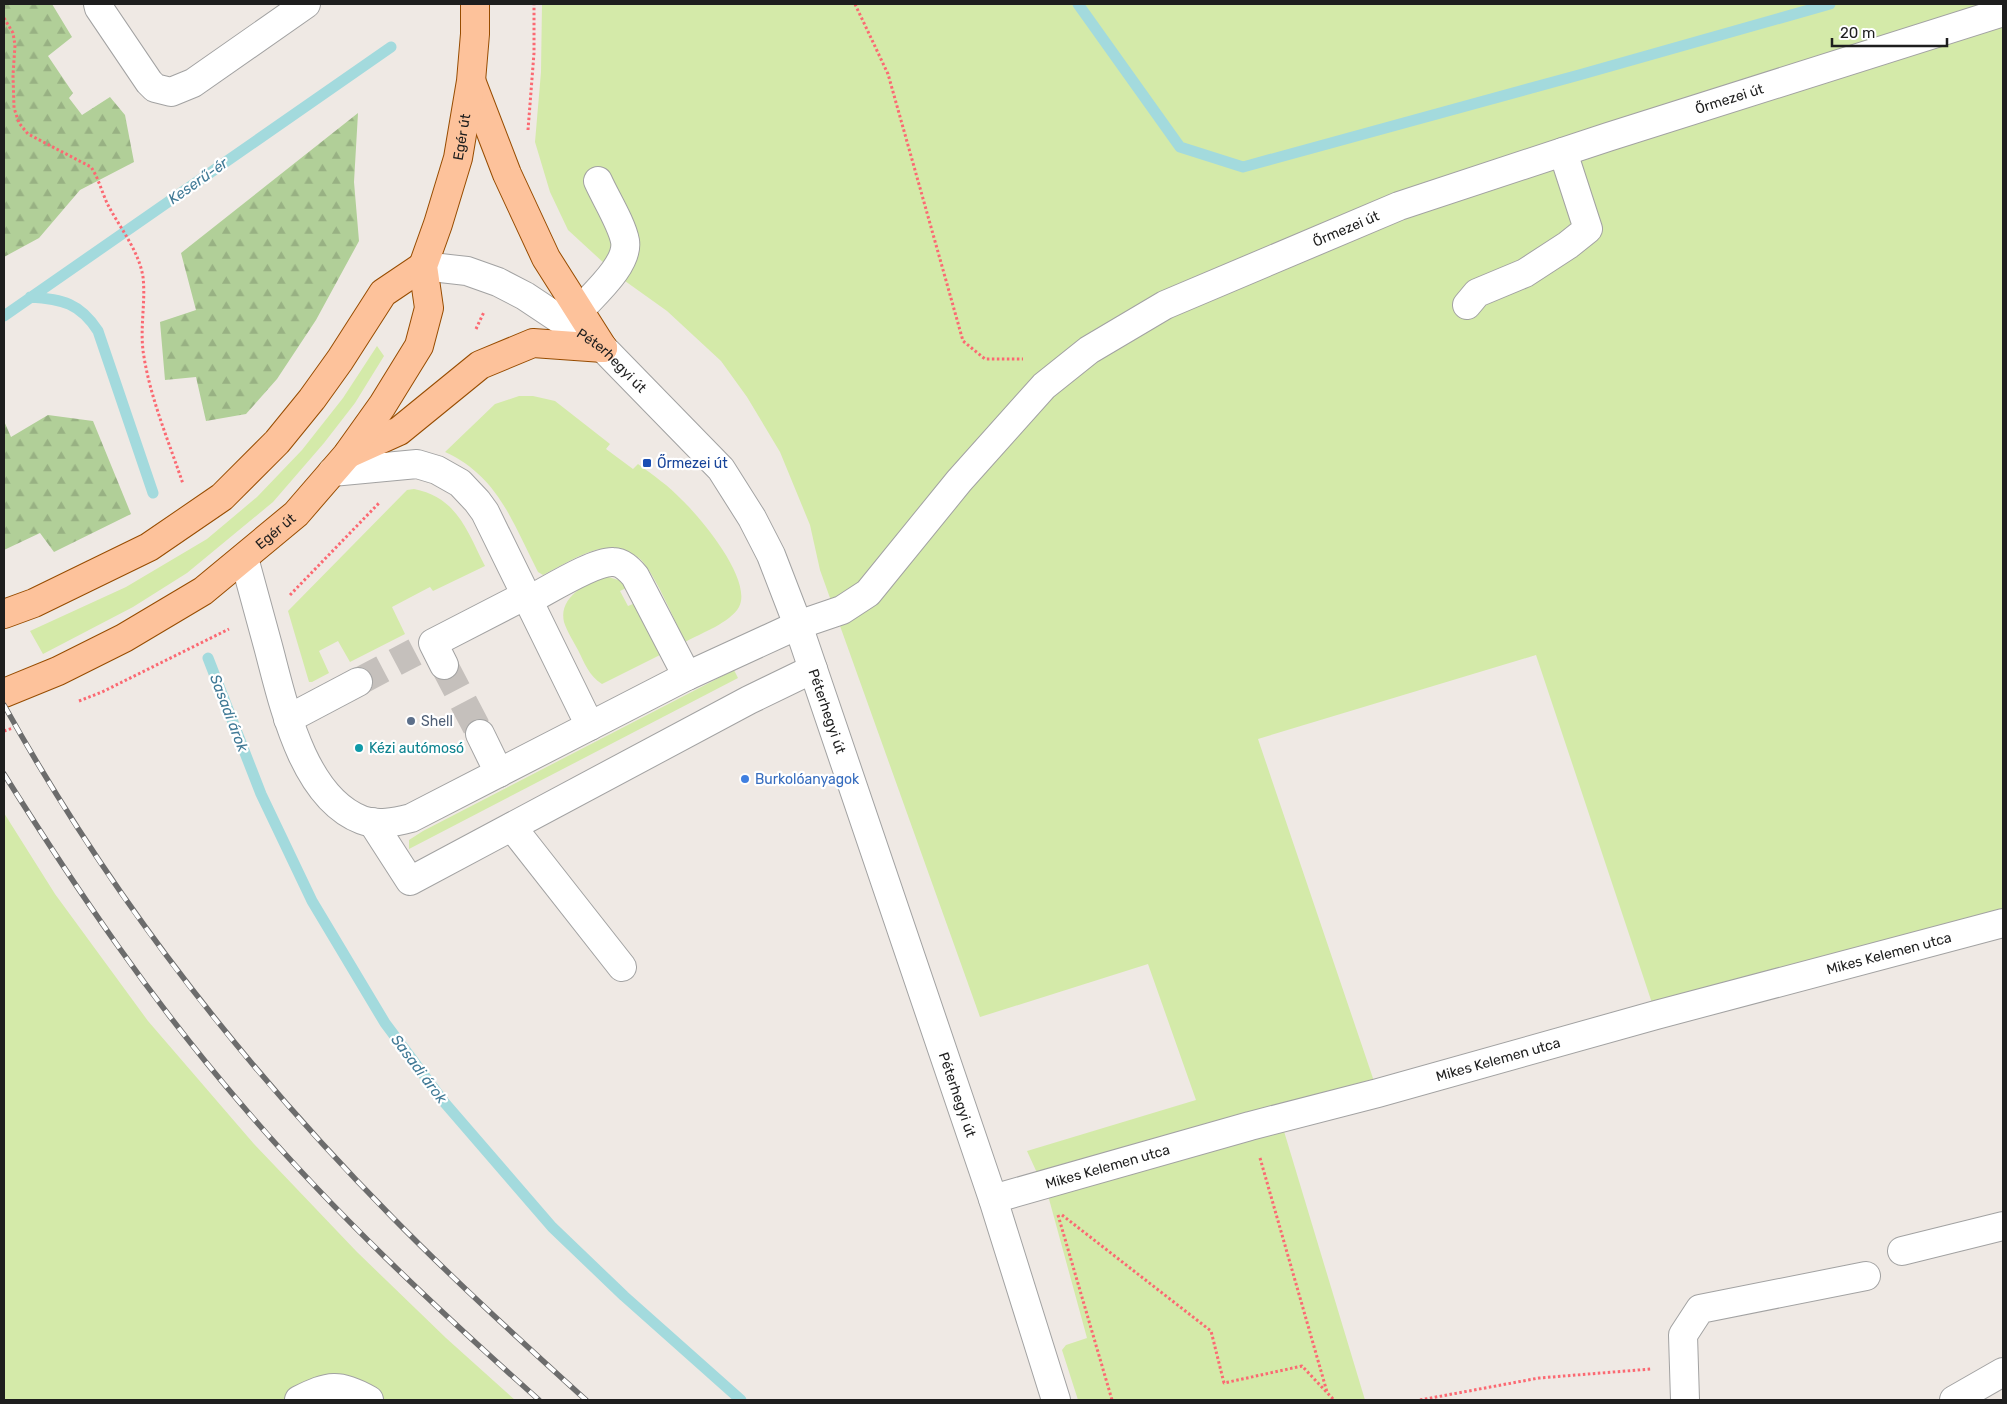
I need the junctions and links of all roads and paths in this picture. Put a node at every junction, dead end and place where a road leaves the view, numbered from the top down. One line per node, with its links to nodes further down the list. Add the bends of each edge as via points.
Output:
1 (98, 4): 2 (street, via 149,82 155,88 171,92 193,83)
2 (306, 4)
3 (475, 4): 8 (main road, Egér út)
4 (534, 4): 9 (path, via 534,53)
5 (855, 4): 16 (path, via 888,74 963,341 985,359 1023,359)
6 (2003, 12): 10 (street, Őrmezei út)
7 (4, 18): 18 (path, via 16,45 13,75 19,123 28,134 91,167 140,261 144,295 144,356)
8 (471, 81): 12 (main road, Egér út, via 458,158); 14 (main road, via 534,233)
9 (527, 137)
10 (1563, 152): 13 (street, via 1588,229 1525,273 1477,293); 22 (street, Őrmezei út, via 1399,206 1310,243 1165,305 1089,350 1044,386 959,481 868,593 842,610)
11 (598, 181): 14 (street, via 625,242 624,254 618,266)
12 (424, 266): 15 (street, Péterhegyi út, via 467,271 498,282 525,296); 17 (main road, Egér út, via 429,308 419,346 382,406); 21 (main road, via 383,293 312,399 277,442 222,497 149,547)
13 (1467, 305)
14 (580, 311): 15 (main road)
15 (603, 348): 17 (main road, via 533,343 480,365 399,431); 22 (street, Péterhegyi út, via 721,469 771,556)
16 (1029, 365)
17 (339, 463): 19 (main road, Egér út, via 296,514); 20 (street, via 417,464 437,470 460,483 485,512)
18 (184, 488)
19 (244, 558): 27 (main road, Egér út, via 203,591 124,638); 28 (street)
20 (527, 598): 23 (street); 25 (street, via 594,566 614,562 623,564 635,576); 29 (street)
21 (4, 614)
22 (798, 625): 24 (street, Péterhegyi út); 25 (street, Őrmezei út)
23 (430, 653)
24 (813, 669): 33 (street); 37 (street, Péterhegyi út)
25 (687, 676): 29 (street, Őrmezei út)
26 (358, 682): 28 (street)
27 (4, 693)
28 (288, 719): 32 (street, via 325,792 343,810)
29 (590, 726): 31 (street, Őrmezei út)
30 (480, 734): 31 (street)
31 (499, 773): 32 (street, Őrmezei út, via 411,818)
32 (372, 822): 33 (street, via 410,881)
33 (512, 827): 35 (street)
34 (2003, 924): 36 (street, Mikes Kelemen utca)
35 (622, 967)
36 (1250, 1126): 37 (street, Mikes Kelemen utca); 43 (path)
37 (993, 1199): 46 (street, Péterhegyi út)
38 (2003, 1226): 39 (street)
39 (1902, 1251)
40 (1866, 1276): 41 (street, via 1700,1309 1684,1335)
41 (1684, 1366): 49 (path, via 1538,1378); 50 (street)
42 (2003, 1372): 51 (street)
43 (1327, 1393): 47 (path, via 1302,1366 1224,1383 1211,1331 1057,1212); 48 (path)
44 (299, 1400): 45 (street, via 330,1388 344,1388)
45 (369, 1400)
46 (1056, 1400)
47 (1112, 1400)
48 (1334, 1400)
49 (1420, 1400)
50 (1685, 1400)
51 (1954, 1400)

